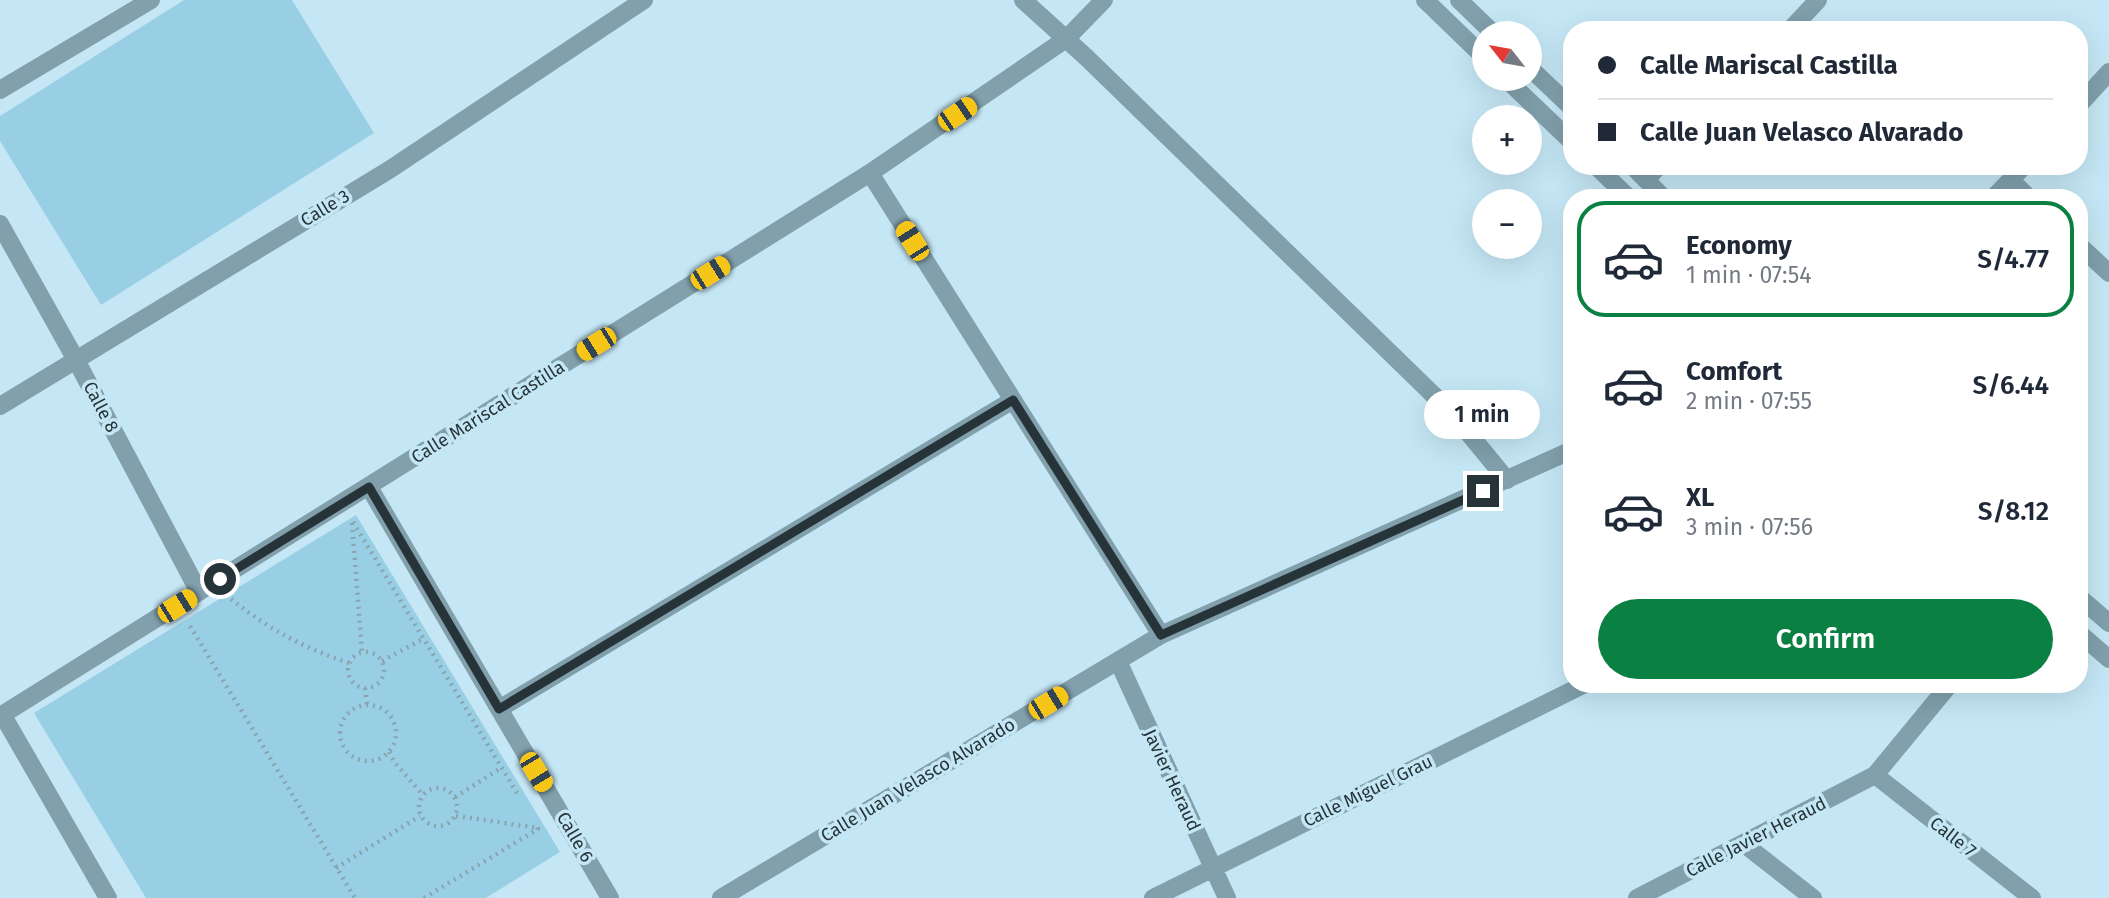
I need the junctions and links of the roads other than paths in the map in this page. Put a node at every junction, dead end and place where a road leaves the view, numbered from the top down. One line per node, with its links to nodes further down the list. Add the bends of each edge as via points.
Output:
1 (151, 0): 14 (street)
2 (644, 0): 33 (street, Calle 3, via 388,170)
3 (1023, 0): 10 (street)
4 (1104, 0): 10 (street, Calle Mariscal Castilla)
5 (1425, 0): 11 (street)
6 (1818, 0): 9 (street)
7 (1461, 1): 8 (street)
8 (1481, 21)
9 (1798, 21)
10 (1066, 39): 19 (street, Calle Mariscal Castilla); 37 (street, via 1452,413)
11 (1472, 45)
12 (2109, 72): 16 (street)
13 (1542, 79): 17 (street)
14 (0, 90)
15 (1519, 91): 18 (street)
16 (2088, 95)
17 (1563, 99)
18 (1563, 133)
19 (870, 173): 34 (street); 38 (street, Calle Mariscal Castilla)
20 (1605, 175): 26 (street)
21 (1641, 175): 24 (street)
22 (1651, 175): 24 (street)
23 (2016, 175): 25 (street)
24 (1646, 180): 27 (street)
25 (2011, 180): 28 (street); 29 (street)
26 (1620, 189)
27 (1655, 189)
28 (2002, 189)
29 (2020, 189)
30 (0, 224): 33 (street, Calle 8)
31 (2088, 253): 32 (street)
32 (2109, 273)
33 (76, 360): 35 (street, Calle 3); 39 (street, Calle 8)
34 (1013, 400): 42 (street); 48 (street)
35 (0, 406)
36 (1563, 454): 37 (street, Calle Juan Velasco Alvarado)
37 (1507, 480): 42 (street, Calle Juan Velasco Alvarado)
38 (369, 487): 39 (street, Calle Mariscal Castilla); 48 (street, Calle 6)
39 (198, 592): 49 (street, Calle Mariscal Castilla)
40 (2088, 605): 41 (street)
41 (2109, 623)
42 (1161, 635): 45 (street, Calle Juan Velasco Alvarado)
43 (2088, 641): 44 (street)
44 (2109, 659)
45 (1118, 661): 52 (street, Javier Heraud); 55 (street, Calle Juan Velasco Alvarado)
46 (1567, 693): 52 (street, Calle Miguel Grau)
47 (1943, 693): 50 (street)
48 (499, 709): 54 (street, Calle 6)
49 (1, 715): 53 (street)
50 (1875, 775): 51 (street, Calle Javier Heraud); 60 (street, Calle 7)
51 (1744, 844): 58 (street, Calle Javier Heraud); 59 (street)
52 (1212, 867): 56 (street, Calle Miguel Grau); 57 (street, Javier Heraud)
53 (108, 898)
54 (610, 898)
55 (721, 898)
56 (1153, 898)
57 (1227, 898)
58 (1637, 898)
59 (1813, 898)
60 (2032, 898)

